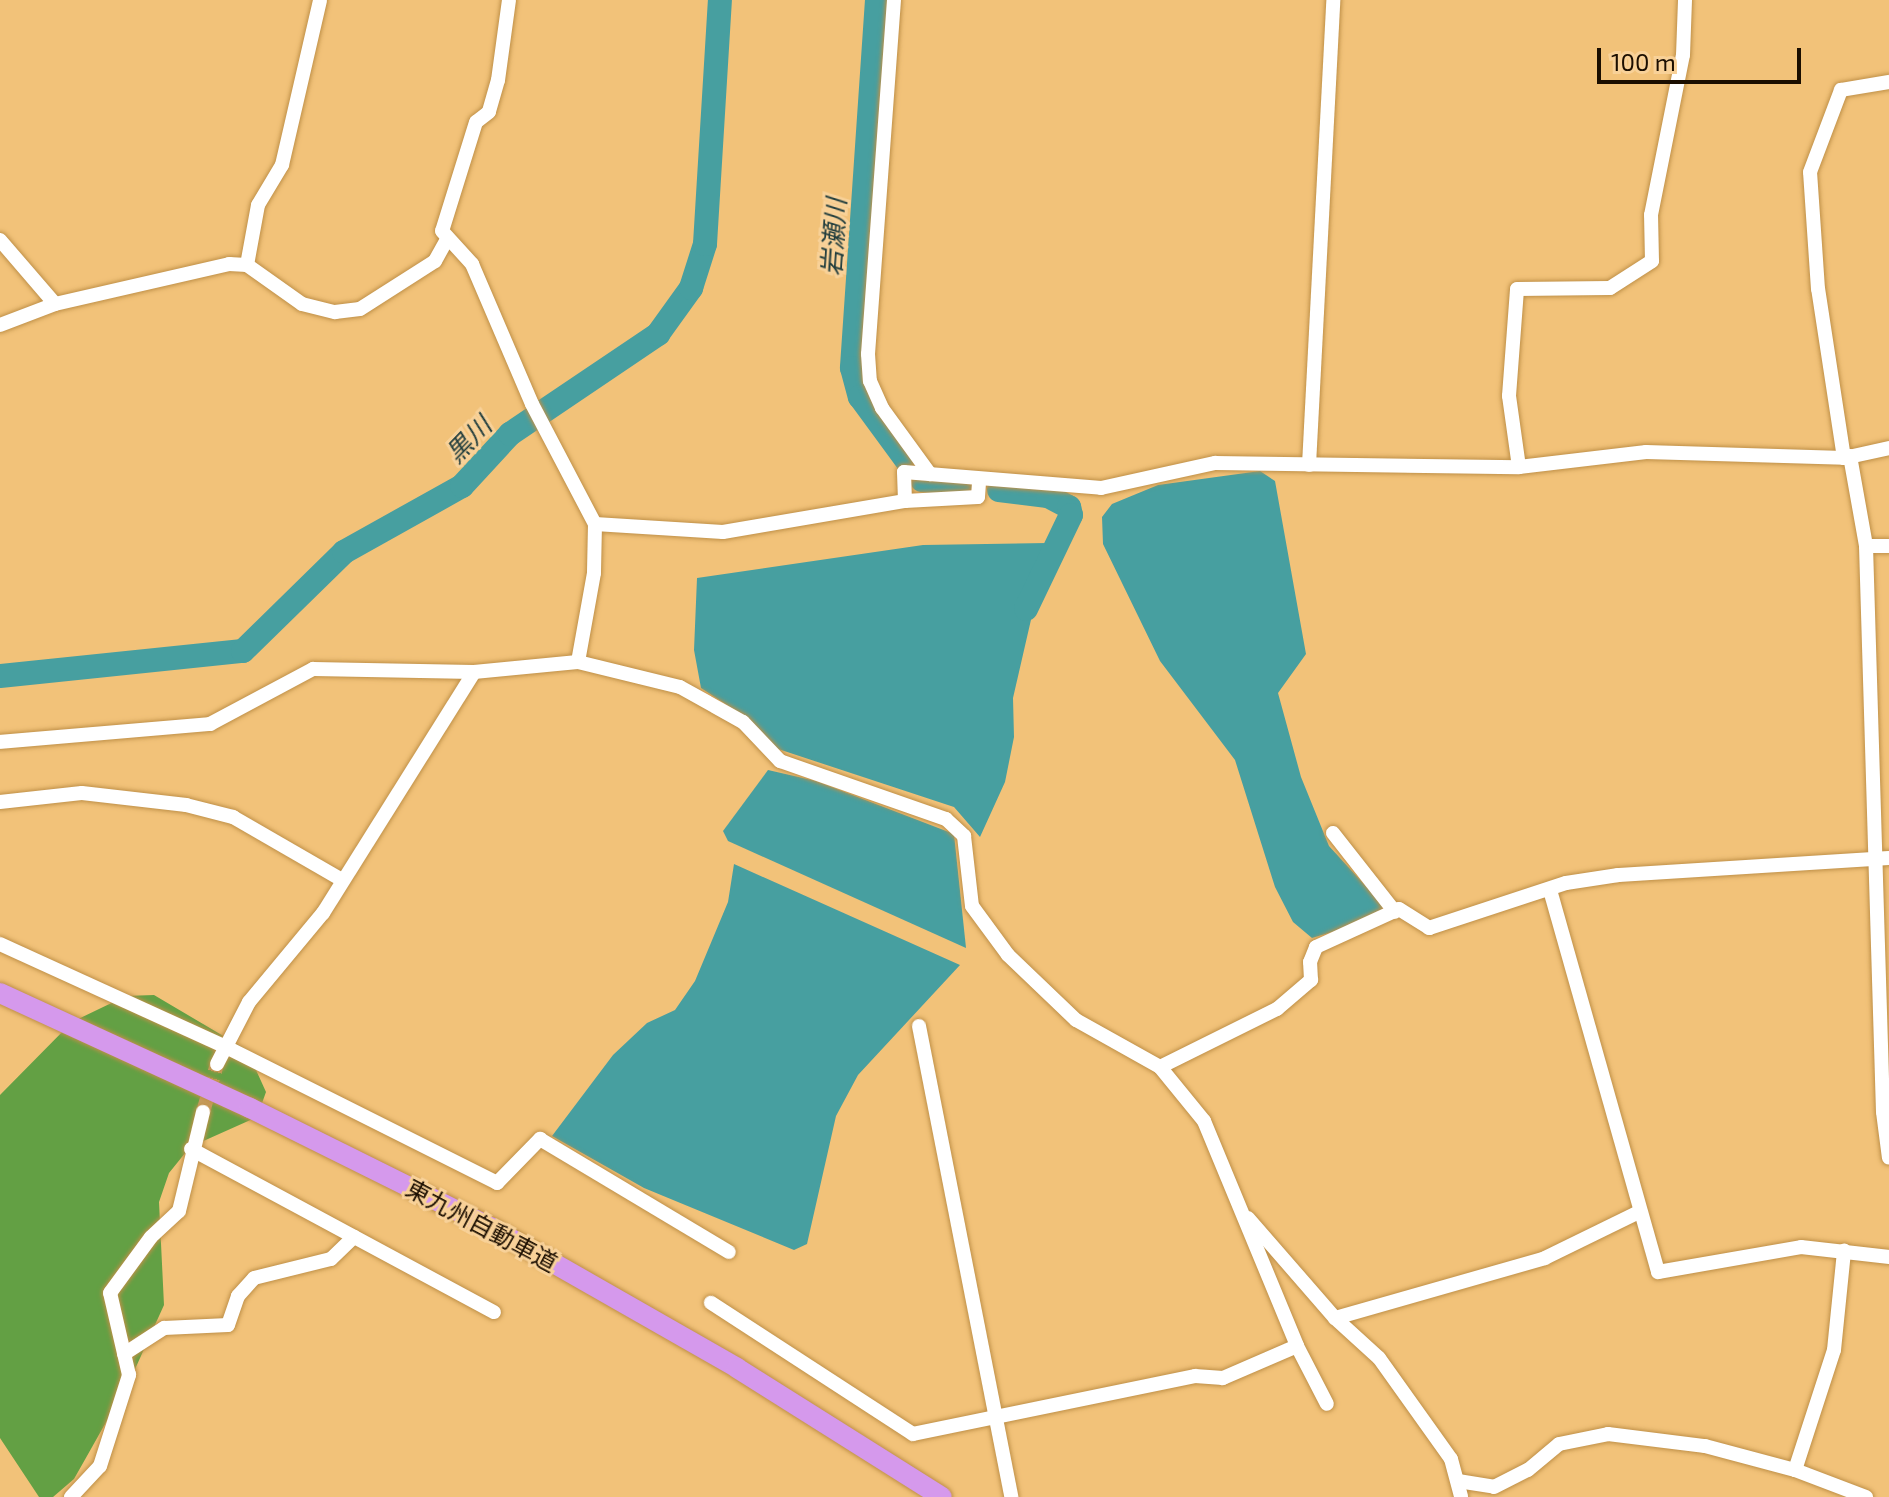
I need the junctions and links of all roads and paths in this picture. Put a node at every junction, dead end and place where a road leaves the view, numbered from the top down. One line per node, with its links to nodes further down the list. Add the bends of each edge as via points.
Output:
1 (320, 0): 9 (street, via 282,165 258,205)
2 (509, 0): 7 (street, via 498,80 489,112 476,122 442,231)
3 (894, 0): 16 (street, via 870,381 882,408)
4 (1333, 0): 14 (street)
5 (1685, 0): 15 (street, via 1683,55 1651,215 1652,261 1610,288 1517,289 1509,396)
6 (1889, 82): 13 (street, via 1841,90 1810,172 1818,289)
7 (447, 239): 9 (street, via 435,261 360,309 335,312 302,304); 19 (street, via 472,264 532,404)
8 (0, 240): 10 (street)
9 (247, 265): 10 (street, via 178,272)
10 (55, 304): 11 (street)
11 (0, 325)
12 (1889, 448): 13 (street)
13 (1847, 457): 15 (street, via 1646,452); 20 (street)
14 (1309, 465): 15 (street); 17 (street, via 1215,463 1101,488)
15 (1519, 467)
16 (930, 474): 17 (street); 18 (street, via 904,472)
17 (979, 481): 18 (street, via 978,497)
18 (905, 501): 19 (street, via 723,532)
19 (595, 524): 22 (street, via 594,573)
20 (1866, 546): 21 (street); 27 (street)
21 (1889, 546)
22 (578, 662): 23 (street); 36 (street, via 680,687 743,722 780,761 946,819 964,836 972,906 1008,955 1076,1020)
23 (474, 672): 24 (street, via 313,669 221,722); 28 (street)
24 (0, 742)
25 (0, 802): 28 (street, via 82,793 186,805 233,817)
26 (1333, 833): 30 (street)
27 (1884, 858): 29 (street, via 1618,875); 39 (street, via 1883,1112)
28 (342, 880): 34 (street)
29 (1550, 890): 30 (street, via 1429,928 1399,909); 40 (street)
30 (1395, 912): 36 (street, via 1316,947 1311,980 1277,1009)
31 (0, 944): 34 (street)
32 (0, 993): 56 (highway, 東九州自動車道, via 492,1228 737,1368)
33 (919, 1026): 52 (street)
34 (222, 1045): 35 (street); 44 (street, via 497,1183 540,1139)
35 (217, 1064)
36 (1160, 1067): 41 (street, via 1204,1121)
37 (203, 1112): 38 (street)
38 (191, 1149): 42 (street); 50 (street, via 179,1211 151,1237 110,1293)
39 (1889, 1158)
40 (1639, 1212): 43 (street, via 1658,1272 1746,1253 1801,1247); 48 (street, via 1545,1258)
41 (1248, 1217): 48 (street); 49 (street, via 1256,1255)
42 (354, 1237): 47 (street); 50 (street, via 331,1259 254,1278 238,1296 228,1325 164,1328)
43 (1844, 1251): 45 (street); 53 (street, via 1834,1350)
44 (729, 1252)
45 (1889, 1257)
46 (711, 1303): 52 (street, via 913,1434)
47 (494, 1312)
48 (1335, 1318): 54 (street, via 1379,1358 1451,1459)
49 (1297, 1346): 51 (street); 52 (street, via 1223,1378 1195,1376)
50 (124, 1354): 55 (street, via 129,1375 100,1466)
51 (1327, 1404)
52 (997, 1418): 57 (street)
53 (1795, 1470): 54 (street, via 1705,1446 1608,1434 1559,1444 1528,1470 1494,1487); 59 (street)
54 (1458, 1481): 58 (street)
55 (71, 1497)
56 (942, 1497)
57 (1011, 1497)
58 (1461, 1497)
59 (1866, 1497)

